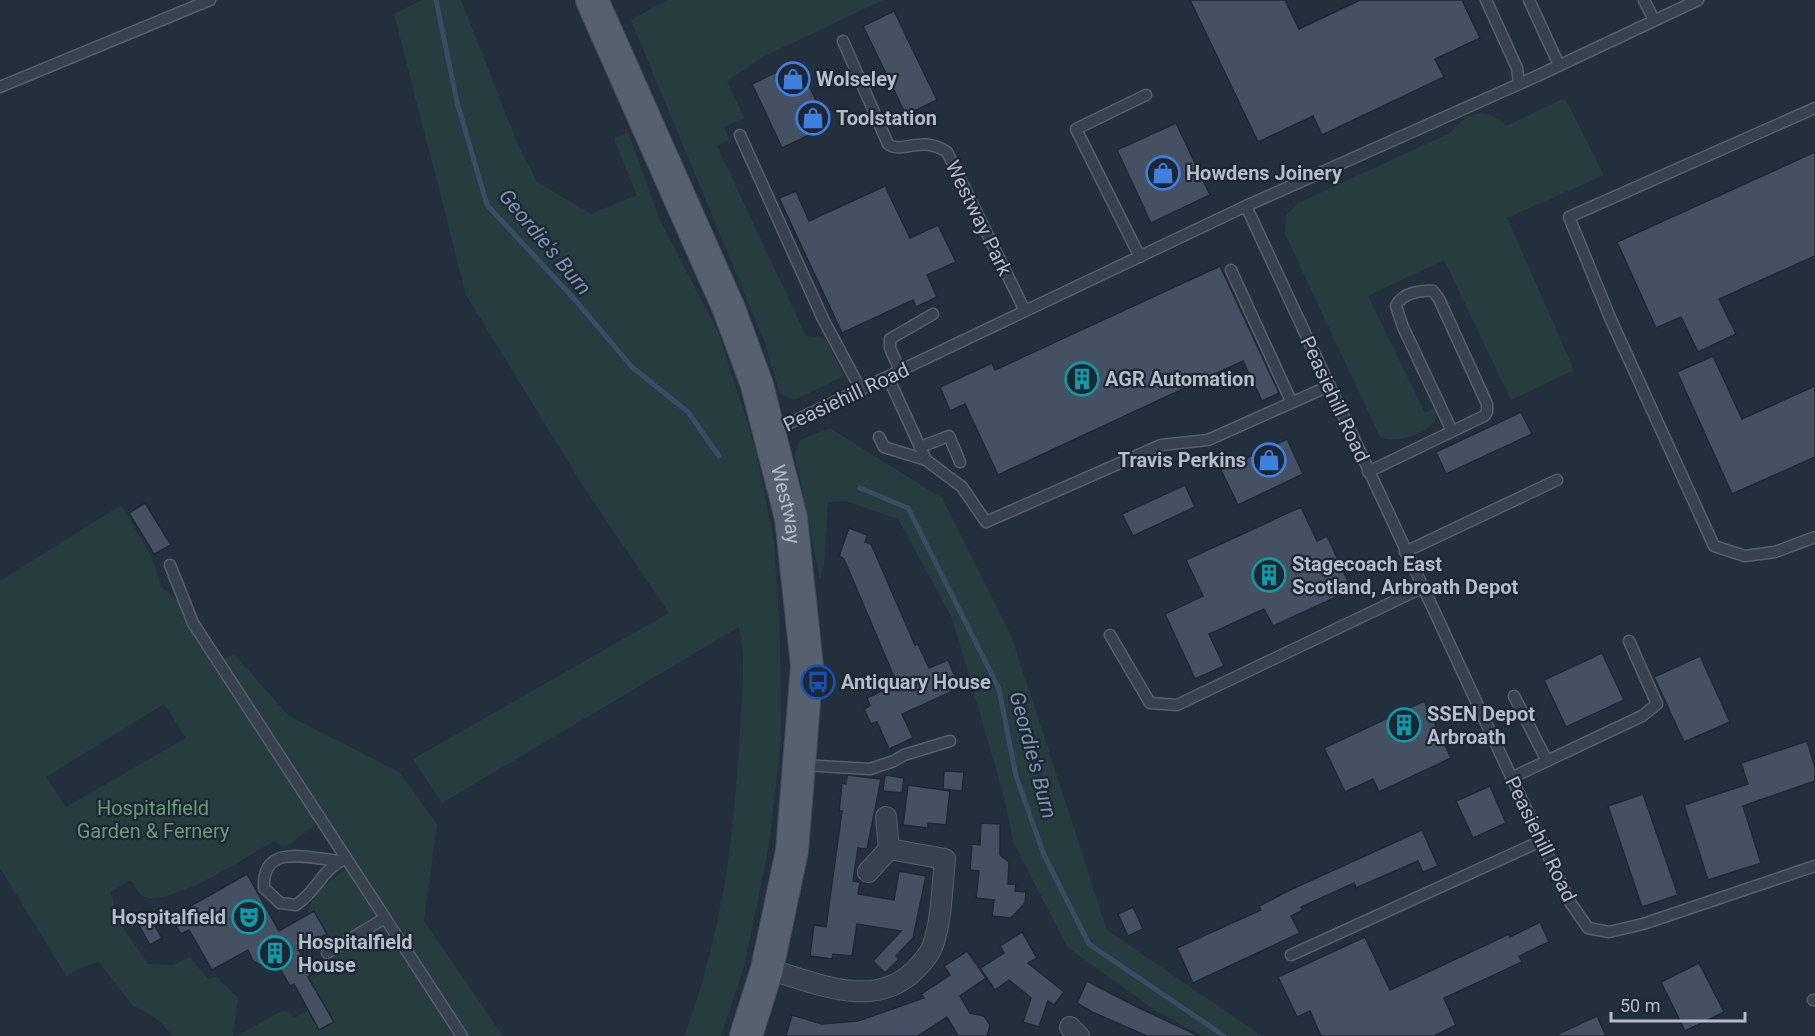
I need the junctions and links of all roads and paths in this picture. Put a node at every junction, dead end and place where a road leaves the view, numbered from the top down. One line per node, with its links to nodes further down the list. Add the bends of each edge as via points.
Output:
1 (210, 0): 11 (lane)
2 (593, 0): 26 (main road, Westway, via 729,309)
3 (1486, 0): 10 (lane, via 1517,68)
4 (1529, 0): 9 (lane)
5 (1644, 0): 7 (lane)
6 (1698, 0): 7 (lane, Peasiehill Road)
7 (1654, 20): 9 (lane, Peasiehill Road)
8 (843, 41): 18 (lane, Westway Park, via 888,144 900,148 928,143 947,152)
9 (1559, 65): 10 (lane, Peasiehill Road)
10 (1519, 84): 15 (lane, Peasiehill Road)
11 (0, 87)
12 (1146, 95): 16 (lane, via 1076,129)
13 (1815, 108): 33 (lane, via 1569,217 1611,320 1714,546 1745,556 1775,552)
14 (740, 135): 23 (lane, via 824,320)
15 (1246, 206): 16 (lane, Peasiehill Road); 22 (lane, Peasiehill Road)
16 (1140, 256): 18 (lane, Peasiehill Road)
17 (1231, 270): 24 (lane)
18 (1025, 311): 20 (lane, Peasiehill Road)
19 (933, 314): 20 (lane, via 890,339)
20 (900, 371): 21 (lane, Peasiehill Road)
21 (888, 377): 23 (lane, Peasiehill Road); 28 (lane)
22 (1329, 386): 24 (lane); 31 (lane, Peasiehill Road)
23 (861, 390): 26 (lane, Peasiehill Road)
24 (1291, 401): 29 (lane, via 1208,440 1161,445 986,522 962,487)
25 (1452, 431): 25 (lane, via 1396,306 1398,300 1419,290 1433,291 1439,299 1487,404 1484,416); 31 (lane)
26 (770, 432): 42 (main road, Westway, via 791,518 807,666)
27 (879, 437): 29 (lane, via 884,447)
28 (921, 447): 29 (lane); 30 (lane, via 949,436)
29 (926, 460)
30 (960, 462)
31 (1368, 472): 34 (lane, Peasiehill Road)
32 (1557, 480): 34 (lane)
33 (1815, 537)
34 (1405, 552): 36 (lane, Peasiehill Road)
35 (170, 565): 47 (lane, via 193,623)
36 (1422, 588): 37 (lane, via 1178,705 1150,703); 43 (lane, Peasiehill Road)
37 (1110, 635)
38 (1629, 641): 41 (lane, via 1657,704 1642,716)
39 (1514, 696): 41 (lane)
40 (950, 741): 42 (lane, via 870,769)
41 (1546, 761): 43 (lane)
42 (799, 765): 53 (main road, Westway, via 792,851)
43 (1511, 778): 45 (lane, Peasiehill Road)
44 (886, 817): 46 (street)
45 (1541, 841): 48 (lane, Peasiehill Road, via 1570,902 1588,928 1609,932 1644,924); 52 (lane)
46 (889, 849): 49 (street); 53 (street, via 945,859 932,947 902,982 875,992 851,992)
47 (343, 860): 47 (lane, via 332,865 296,905 280,903 264,888 265,872 274,860 297,855); 50 (lane)
48 (1815, 866)
49 (868, 872)
50 (385, 918): 51 (lane); 54 (lane)
51 (327, 953)
52 (1291, 955)
53 (767, 969): 55 (main road, Westway)
54 (462, 1036)
55 (746, 1036)

